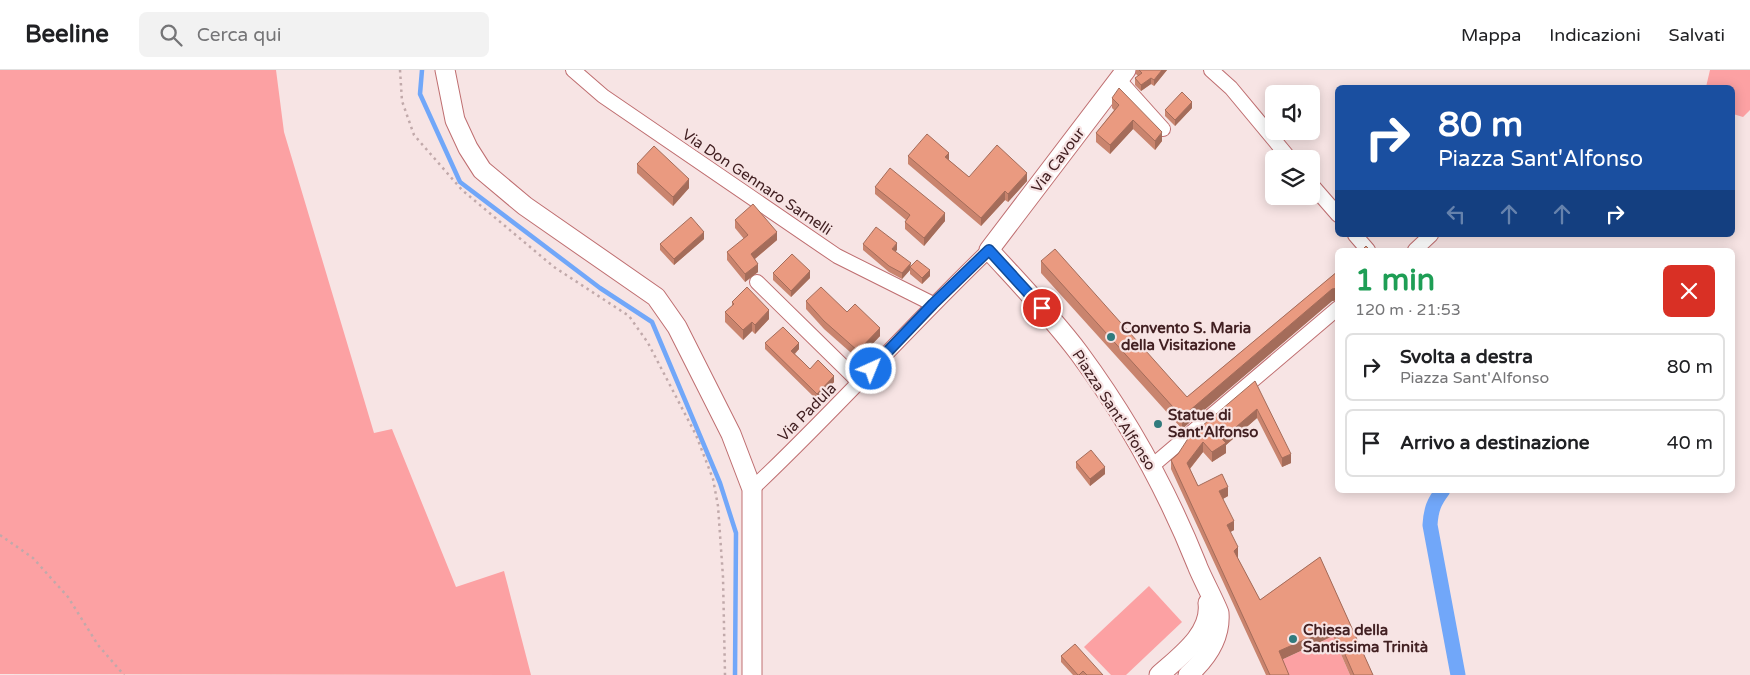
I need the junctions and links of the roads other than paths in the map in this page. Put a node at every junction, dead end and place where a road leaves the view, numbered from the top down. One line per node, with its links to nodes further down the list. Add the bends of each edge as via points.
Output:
1 (446, 70): 19 (street, via 455,120 482,170 525,206 656,297 677,327 727,425)
2 (573, 70): 15 (street, Via Don Gennaro Sarnelli, via 603,96 837,256)
3 (1211, 70): 6 (street, via 1231,88)
4 (1122, 75): 5 (street); 13 (street, Via Cavour)
5 (1163, 129)
6 (1283, 150)
7 (1320, 194): 8 (street)
8 (1335, 212)
9 (1357, 237): 11 (street)
10 (1429, 237): 12 (street)
11 (1366, 248)
12 (1417, 248)
13 (989, 250): 15 (street, Via Padula); 18 (street, Piazza Sant'Alfonso, via 1079,354)
14 (757, 282): 17 (street)
15 (933, 304): 17 (street, Via Padula)
16 (1335, 311): 18 (street)
17 (859, 382): 19 (street, Via Padula)
18 (1152, 466): 20 (street, Piazza Sant'Alfonso)
19 (752, 489): 21 (street)
20 (1206, 590): 22 (street, via 1210,614 1203,630); 23 (street, via 1219,612 1217,636 1205,660)
21 (752, 675)
22 (1159, 675)
23 (1188, 675)

